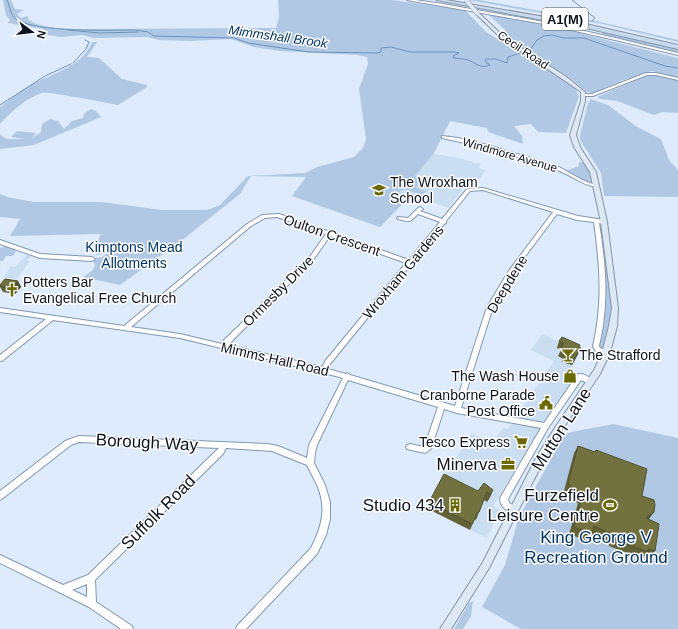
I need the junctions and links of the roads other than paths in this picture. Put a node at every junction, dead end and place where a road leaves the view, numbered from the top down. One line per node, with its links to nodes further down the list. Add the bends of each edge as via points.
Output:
1 (409, 0): 7 (street, via 545,23)
2 (438, 0): 6 (highway, A1(M), via 586,26)
3 (452, 0): 5 (highway, A1(M), via 592,24)
4 (466, 0): 9 (main road, Cecil Road, bridge, via 494,30 575,85)
5 (678, 43)
6 (678, 47)
7 (678, 54)
8 (678, 79): 9 (street, via 647,74 592,95)
9 (584, 95): 11 (main road, Mutton Lane, via 573,135 593,172)
10 (444, 137): 11 (street, Windmore Avenue, via 475,143 556,168 582,183)
11 (596, 186): 15 (main road, Mutton Lane)
12 (556, 212): 14 (street, Wroxham Gardens, via 476,188 468,191); 15 (street, Wroxham Gardens); 30 (street, Deepdene, via 510,273 490,308)
13 (400, 218): 14 (street, via 409,220 418,210)
14 (444, 222): 19 (street, Wroxham Gardens)
15 (600, 222): 24 (main road, Mutton Lane, via 615,308); 24 (street, Mutton Lane, via 603,308 601,330 596,346 598,350)
16 (330, 233): 19 (street, Oulton Crescent); 22 (street, Oulton Crescent, via 277,215 260,217); 23 (street, Ormesby Drive, via 311,259 226,342)
17 (0, 242): 18 (street, via 40,256)
18 (92, 259)
19 (410, 262): 26 (street, Wroxham Gardens)
20 (0, 310): 21 (street, Mimms Hall Road)
21 (51, 318): 22 (street, Mimms Hall Road); 25 (street)
22 (125, 328): 23 (street, Mimms Hall Road, via 180,336)
23 (224, 347): 26 (street, Mimms Hall Road)
24 (606, 353): 28 (main road, Mutton Lane)
25 (0, 359)
26 (324, 370): 27 (street, Mimms Hall Road)
27 (347, 376): 29 (street, Mimms Hall Road); 34 (street, via 313,445)
28 (591, 382): 31 (street, via 580,376); 36 (main road, Mutton Lane, via 557,431)
29 (442, 405): 30 (street, Mimms Hall Road); 33 (street, via 425,450)
30 (457, 410): 31 (street, Mimms Hall Road)
31 (546, 426): 36 (street, via 504,498 505,505)
32 (224, 446): 34 (street, Borough Way, via 276,449); 35 (street, Borough Way, via 79,439 68,443); 38 (street, Suffolk Road)
33 (410, 447)
34 (309, 462): 42 (street, via 322,486 326,504 327,520 323,536 314,551)
35 (0, 496)
36 (513, 510): 43 (main road, Mutton Lane, via 486,566)
37 (0, 559): 39 (street)
38 (91, 578): 39 (street, Suffolk Road); 40 (street)
39 (62, 590): 40 (street)
40 (92, 604): 41 (street)
41 (129, 629)
42 (240, 629)
43 (445, 629)

